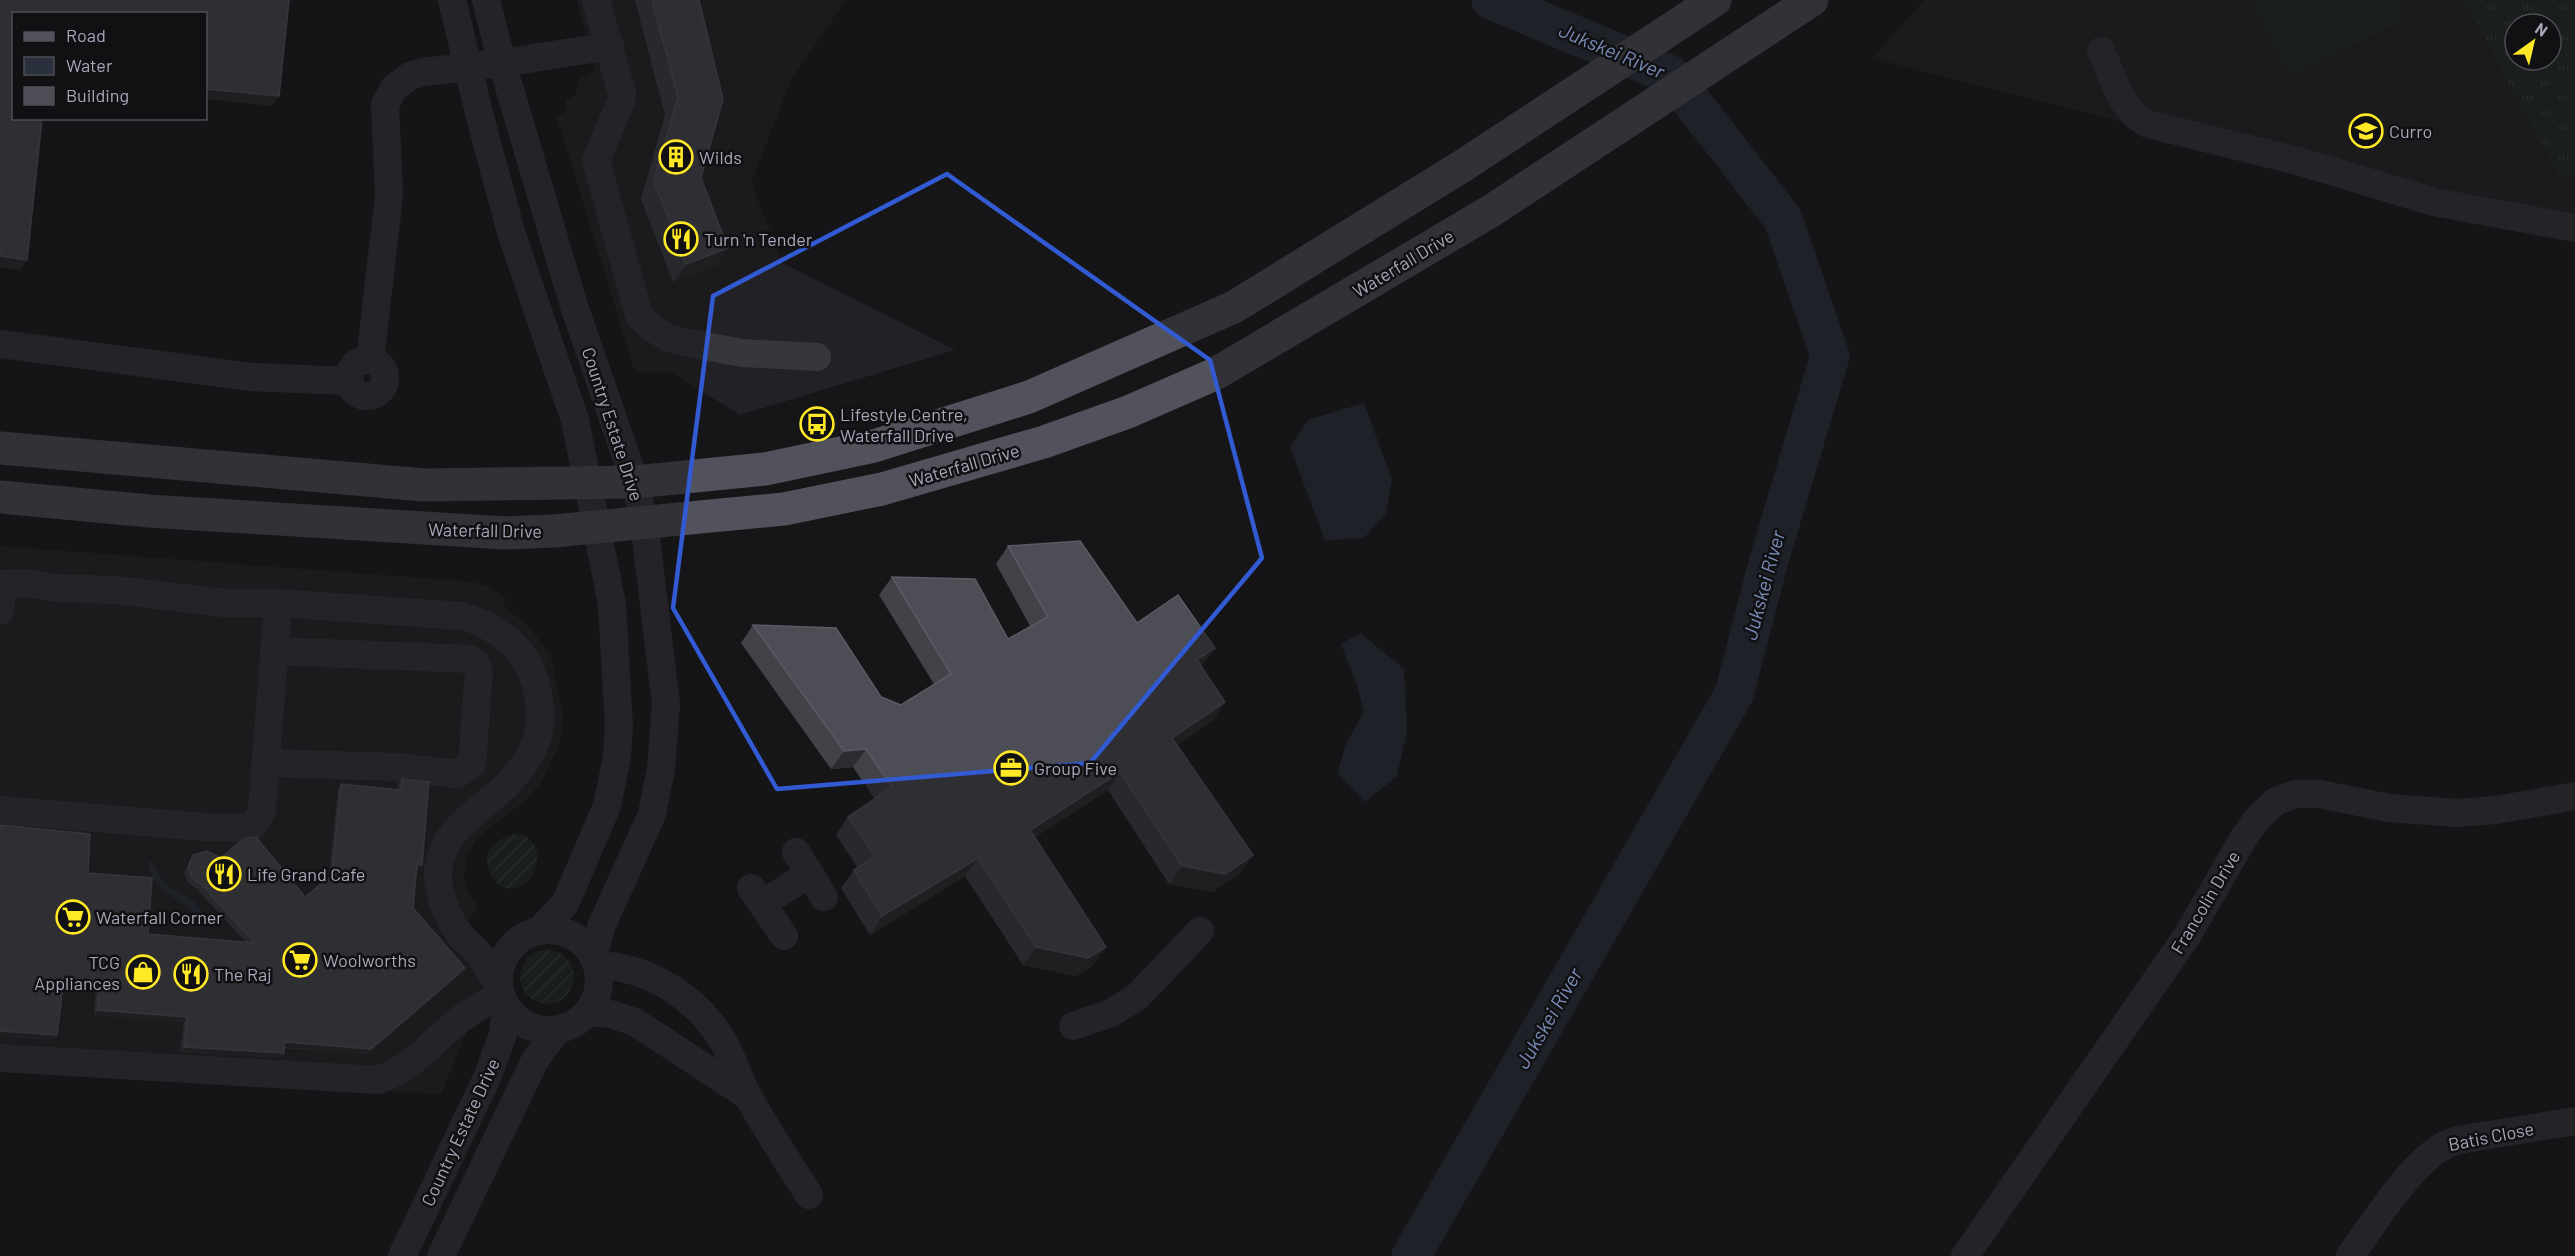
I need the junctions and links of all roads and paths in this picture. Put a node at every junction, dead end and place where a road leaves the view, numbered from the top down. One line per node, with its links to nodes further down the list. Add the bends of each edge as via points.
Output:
1 (452, 0): 9 (street, Country Estate Drive)
2 (486, 0): 8 (street, Country Estate Drive)
3 (596, 0): 6 (street)
4 (1715, 0): 15 (main road, via 1464,165 1234,307 1029,397 874,446 765,469)
5 (1811, 1): 17 (main road, Waterfall Drive, via 1491,211 1215,375 1044,442 882,489 784,509)
6 (610, 46): 8 (street); 12 (street, via 622,94 596,160 639,315 668,338 684,342 742,353)
7 (2101, 51): 10 (street, via 2126,105 2148,124 2298,161 2434,202)
8 (502, 63): 9 (street); 15 (street, Country Estate Drive, via 574,306)
9 (467, 66): 11 (street, via 410,76 394,88 385,105 389,196 370,360 385,372 385,385 376,394 364,396 353,390 350,381 228,374); 14 (street, Country Estate Drive, via 511,232 575,420)
10 (2575, 228)
11 (0, 344)
12 (816, 357)
13 (0, 448): 14 (main road, via 424,485)
14 (587, 482): 15 (main road); 18 (street, Country Estate Drive)
15 (635, 482): 17 (street, Country Estate Drive)
16 (4, 499): 18 (main road, Waterfall Drive, via 419,529 505,533)
17 (644, 522): 18 (main road, Waterfall Drive); 30 (street, Country Estate Drive, via 666,704 661,768 652,814 602,927)
18 (596, 527): 28 (street, Country Estate Drive, via 612,604 619,728 616,756 607,806 565,904)
19 (1, 593): 20 (street, via 28,583 224,603)
20 (278, 603): 21 (street); 26 (street, via 462,616 497,631 514,645 528,665 537,687 537,742 517,774 466,818 445,848 438,870)
21 (275, 651): 22 (street); 22 (street, via 469,659 479,671 472,764 457,774 397,767)
22 (266, 762): 24 (street, via 260,818 254,825 242,828)
23 (2575, 796): 41 (street, Francolin Drive, via 2457,813 2389,808 2305,793 2276,801 2243,839 2187,936)
24 (0, 810)
25 (810, 874): 29 (street, via 757,896)
26 (453, 925): 28 (street, via 489,941 508,943); 31 (street, via 478,953)
27 (1200, 931): 33 (street, via 1137,997 1111,1013)
28 (530, 934): 30 (street, via 555,930 571,934); 31 (street, via 503,959)
29 (784, 936)
30 (604, 962): 32 (street); 36 (street, via 659,982 695,1005 712,1024)
31 (502, 995): 34 (street, via 516,1017 528,1026); 35 (street, via 454,1025 402,1070 378,1080); 39 (street, Country Estate Drive, via 503,1034 487,1078)
32 (591, 1007): 34 (street, via 571,1026); 36 (street, via 626,1003 643,1009)
33 (1073, 1026)
34 (557, 1030): 40 (street, Country Estate Drive, via 535,1060)
35 (0, 1058)
36 (736, 1083): 38 (street)
37 (2575, 1121): 42 (street, Batis Close, via 2458,1140 2435,1149 2420,1163)
38 (809, 1195)
39 (402, 1256)
40 (441, 1256)
41 (1965, 1256)
42 (2350, 1256)

